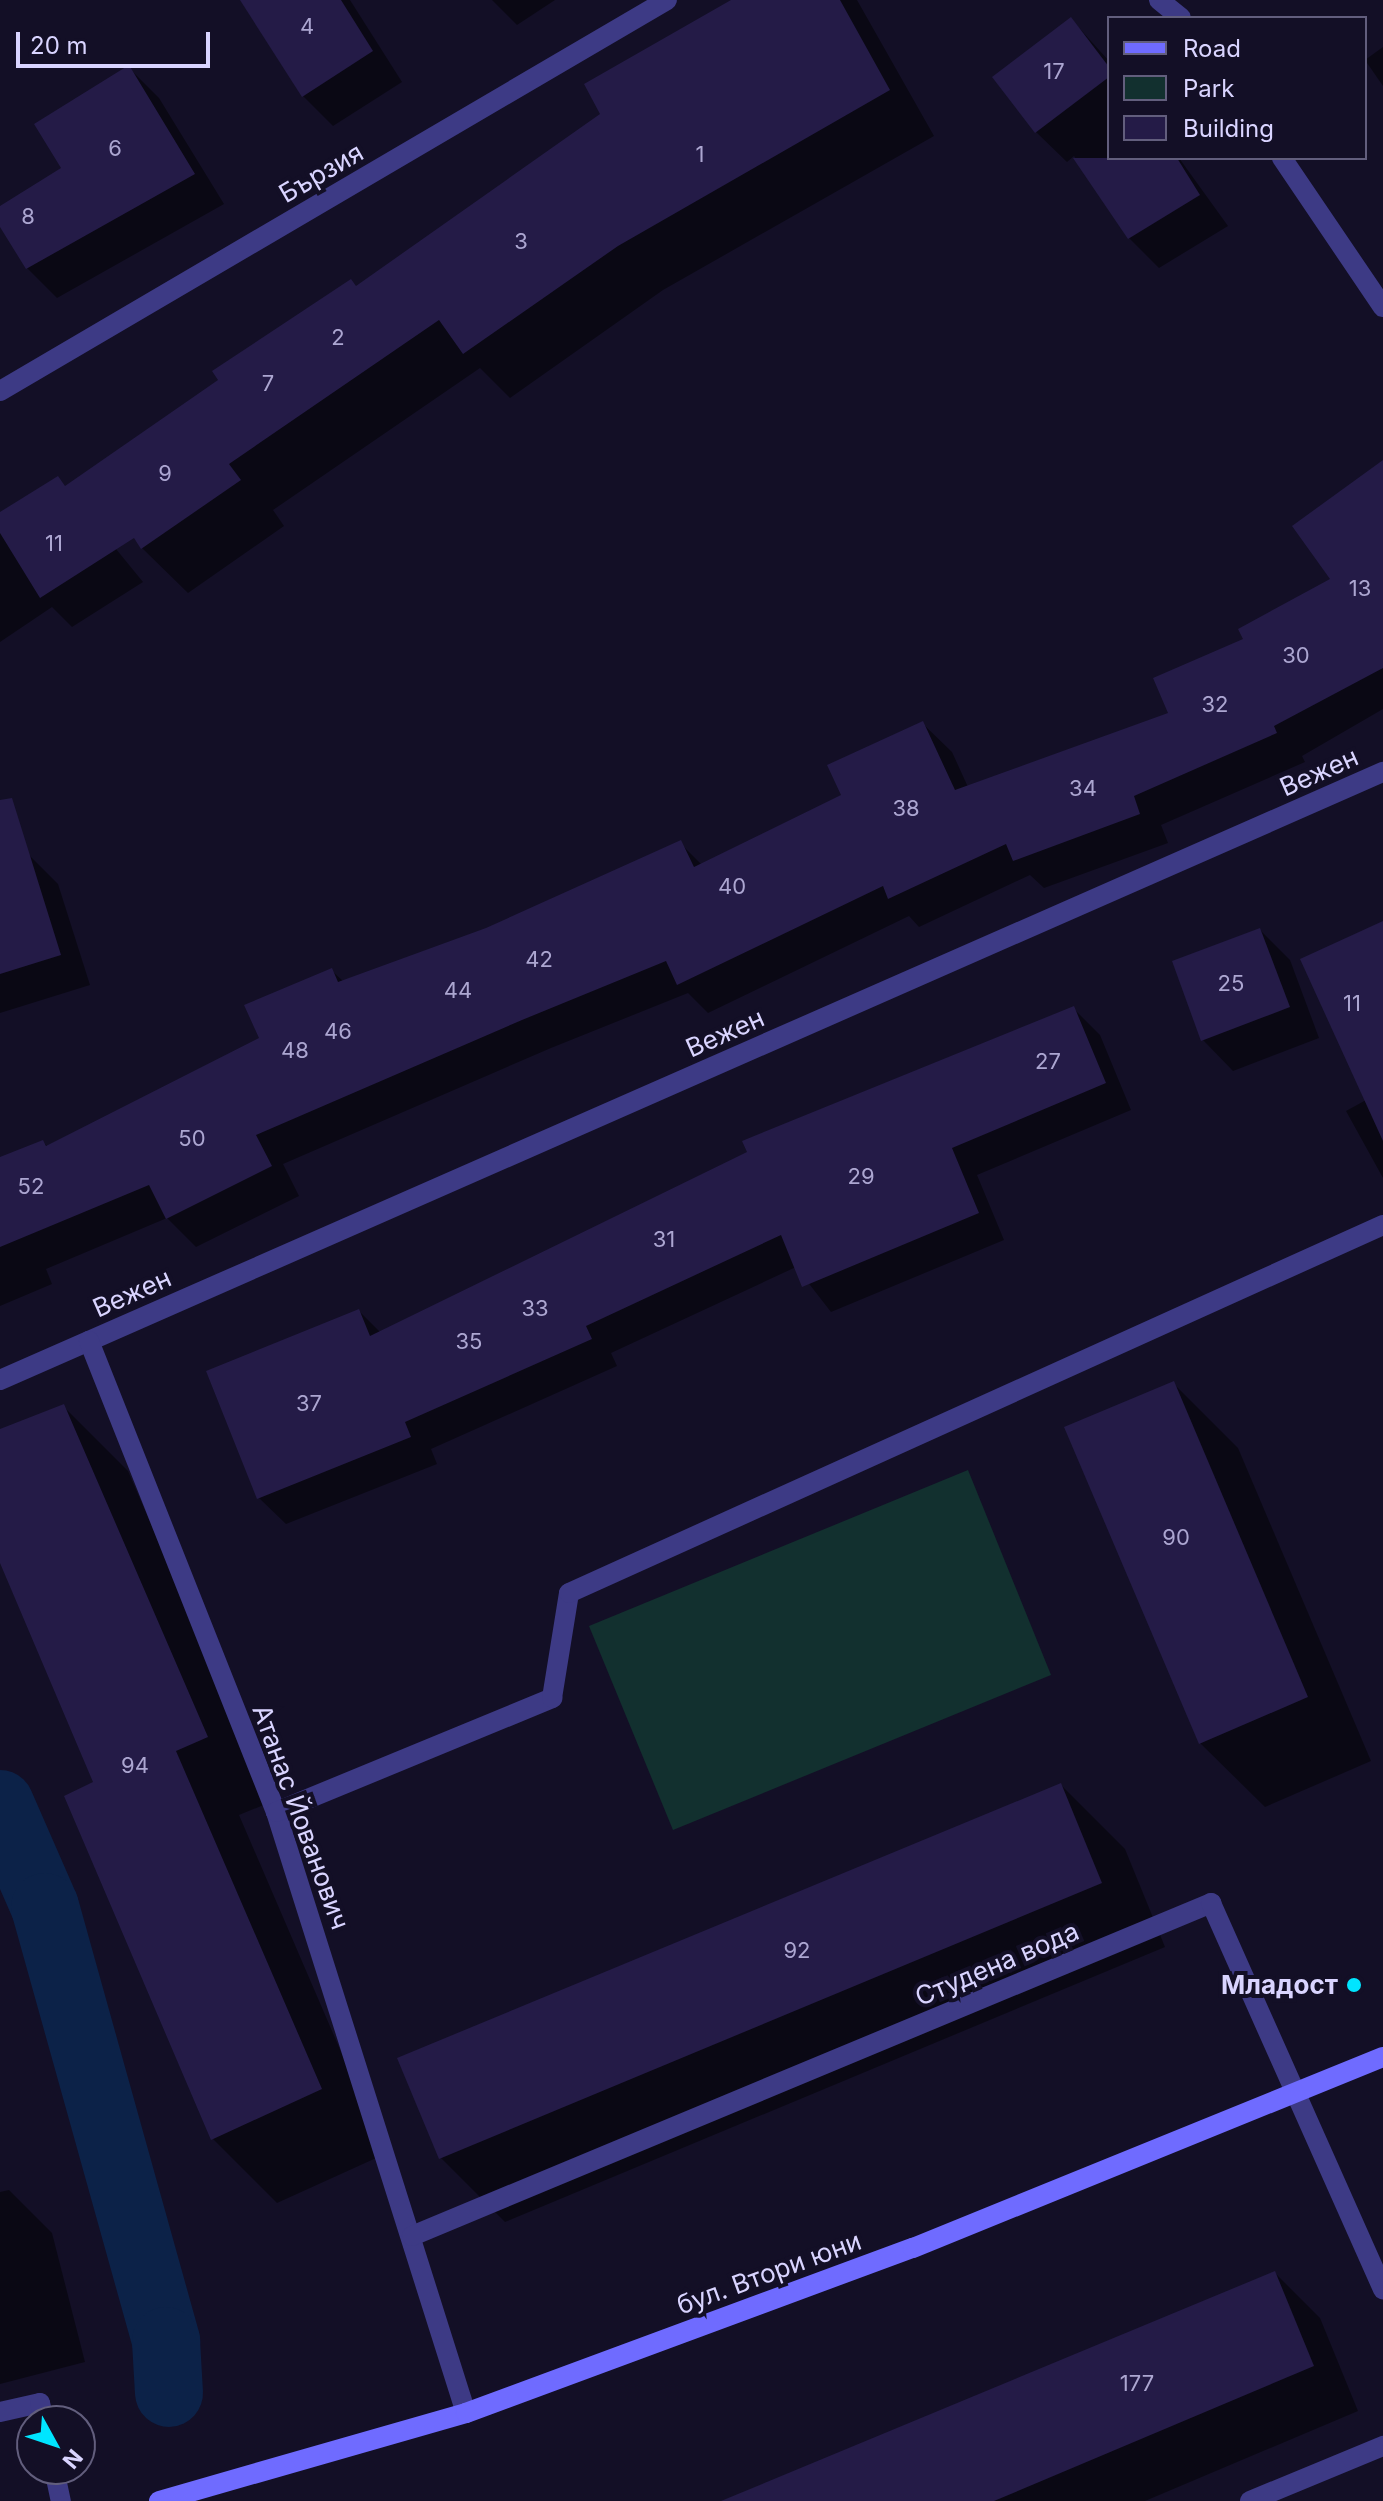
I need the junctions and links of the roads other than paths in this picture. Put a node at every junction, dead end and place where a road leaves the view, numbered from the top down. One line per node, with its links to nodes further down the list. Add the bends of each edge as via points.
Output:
1 (667, 0): 6 (street, Бързия)
2 (1159, 0): 3 (street)
3 (1179, 16)
4 (1283, 160): 5 (street)
5 (1383, 307)
6 (0, 391)
7 (1383, 772): 9 (street, Вежен)
8 (1383, 1225): 11 (street, via 569,1593 552,1698)
9 (89, 1341): 10 (street); 11 (street, Атанас Йованович)
10 (0, 1380)
11 (276, 1812): 14 (street, Атанас Йованович)
12 (1383, 2057): 13 (street, бул. Втори юни)
13 (1296, 2094): 14 (street, Студена вода, via 1211,1903); 15 (street, Студена вода); 16 (street, бул. Втори юни, via 913,2248)
14 (412, 2236): 16 (street, Атанас Йованович)
15 (1383, 2289)
16 (466, 2413): 18 (street, бул. Втори юни)
17 (1383, 2446): 19 (street)
18 (159, 2501)
19 (1250, 2501)

